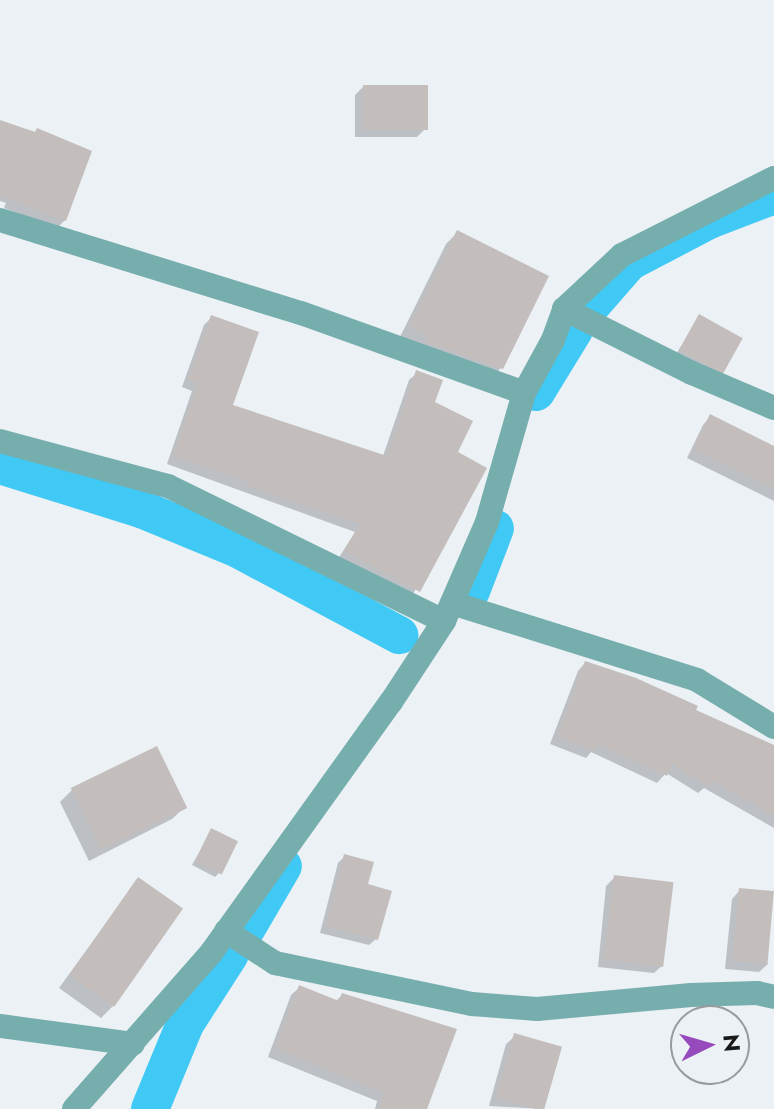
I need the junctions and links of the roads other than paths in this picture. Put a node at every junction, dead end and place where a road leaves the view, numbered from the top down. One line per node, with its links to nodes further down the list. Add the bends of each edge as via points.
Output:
1 (774, 178): 3 (street, via 622,255)
2 (0, 220): 4 (street, via 301,313)
3 (564, 309): 4 (street); 5 (street)
4 (524, 393): 7 (street, via 487,522)
5 (774, 408)
6 (0, 441): 7 (street, via 168,486)
7 (448, 612): 8 (street, via 697,680); 9 (street, via 391,702)
8 (774, 727)
9 (226, 931): 10 (street, via 275,963 472,1004 537,1009 691,995); 12 (street)
10 (774, 997)
11 (0, 1026): 12 (street)
12 (133, 1044): 13 (street)
13 (74, 1109)

